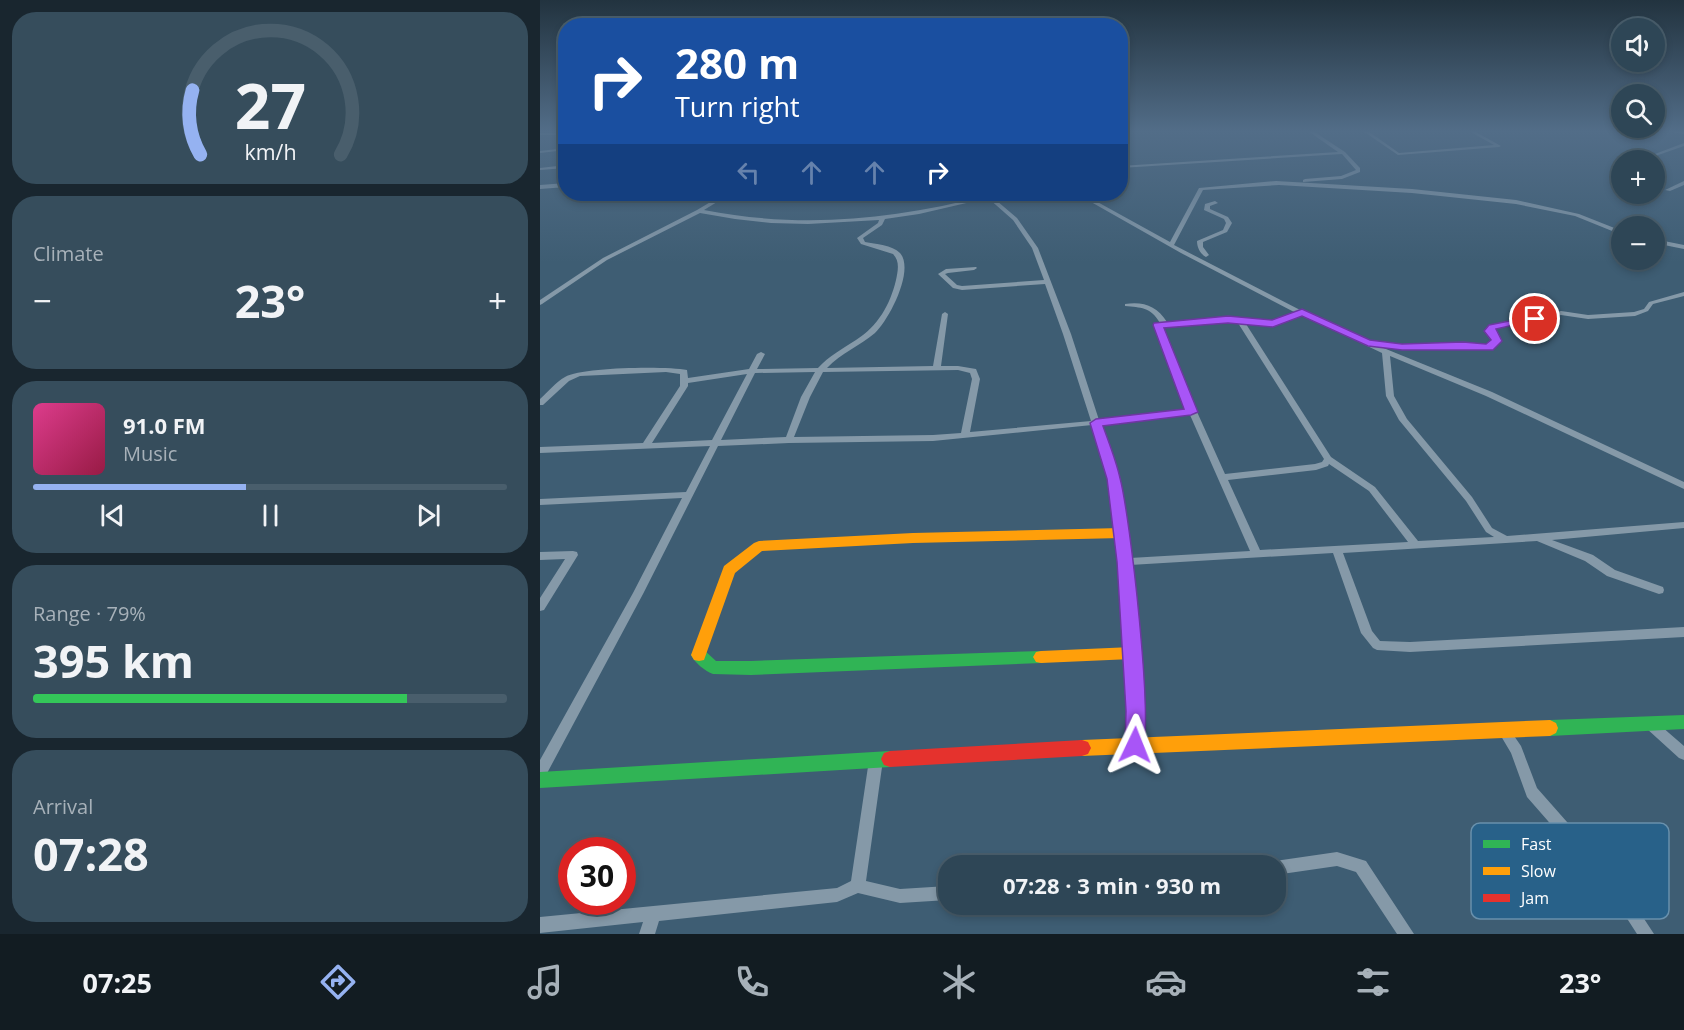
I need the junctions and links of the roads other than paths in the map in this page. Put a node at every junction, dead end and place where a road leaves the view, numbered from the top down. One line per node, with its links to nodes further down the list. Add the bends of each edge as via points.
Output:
1 (1344, 175): 2 (street)
2 (1276, 183): 14 (street, via 1516,202 1577,215); 16 (street, via 1202,189)
3 (1684, 183): 6 (street)
4 (558, 186): 5 (street)
5 (540, 187)
6 (1668, 190)
7 (716, 201): 12 (street)
8 (966, 201): 13 (street)
9 (997, 201): 20 (street, via 1027,234)
10 (1093, 201): 16 (street)
11 (1215, 203): 18 (street, via 1208,205 1208,210 1226,219 1228,226 1200,241)
12 (699, 212): 13 (street, via 783,222); 22 (street, via 605,259)
13 (883, 218): 33 (street, via 860,238 863,243 895,251 901,258 901,273 886,315 871,333 845,348)
14 (1611, 229)
15 (1665, 243): 17 (street)
16 (1171, 244): 24 (street)
17 (1684, 247)
18 (1206, 255)
19 (974, 268): 20 (street, via 941,274 955,287 962,288)
20 (1046, 282): 39 (street)
21 (1684, 294): 28 (street, via 1651,303 1635,314 1588,317 1561,312 1492,327 1490,331 1496,341 1490,347)
22 (540, 303)
23 (1127, 305): 27 (street, via 1155,309)
24 (1302, 313): 26 (street, via 1273,324); 28 (street)
25 (945, 314): 31 (street)
26 (1240, 320): 27 (street); 45 (street)
27 (1164, 324): 38 (street, via 1158,325)
28 (1368, 343): 29 (street)
29 (1386, 351): 47 (street, via 1490,394); 53 (street, via 1390,396 1403,420 1469,499 1489,530)
30 (761, 354): 32 (street)
31 (937, 368): 33 (street); 40 (street, via 974,371 976,379)
32 (752, 371): 33 (street); 34 (street); 42 (street)
33 (819, 372): 41 (street)
34 (685, 381): 35 (street, via 684,372 677,370 588,373 572,376); 43 (street)
35 (551, 392): 36 (street); 37 (street)
36 (540, 395)
37 (540, 403)
38 (1191, 412): 39 (street); 46 (street)
39 (1096, 423): 40 (street); 51 (street, via 1114,479)
40 (965, 435): 41 (street)
41 (789, 440): 42 (street)
42 (717, 442): 43 (street); 48 (street)
43 (646, 445): 44 (street)
44 (540, 450)
45 (1328, 459): 46 (street, via 1316,467); 54 (street, via 1372,489)
46 (1224, 477): 56 (street)
47 (1684, 486)
48 (689, 495): 49 (street); 69 (street)
49 (540, 502)
50 (1684, 525): 52 (street)
51 (1121, 533): 58 (street); 62 (street, via 759,546 729,570 699,657 712,667 740,668)
52 (1536, 537): 53 (street); 59 (street, via 1589,558 1611,573)
53 (1516, 539): 54 (street)
54 (1415, 544): 55 (street)
55 (1336, 549): 56 (street); 61 (street, via 1367,633 1377,645 1410,647)
56 (1256, 554): 58 (street)
57 (540, 556): 60 (street, via 573,555)
58 (1125, 562): 62 (street)
59 (1659, 590)
60 (540, 607)
61 (1684, 632)
62 (1132, 653): 66 (street)
63 (1684, 722): 64 (street)
64 (1650, 724): 65 (street); 67 (street)
65 (1504, 731): 66 (street); 71 (street, via 1532,792)
66 (1135, 745): 68 (street)
67 (1684, 754)
68 (876, 760): 70 (street); 73 (street)
69 (540, 773)
70 (540, 780)
71 (1559, 823)
72 (1286, 866): 79 (street, via 1337,859 1362,866)
73 (858, 886): 74 (street, via 900,896); 75 (street, via 837,896)
74 (938, 894)
75 (653, 914): 77 (street); 78 (street)
76 (1636, 919): 80 (street)
77 (540, 925)
78 (647, 934)
79 (1406, 934)
80 (1646, 934)

